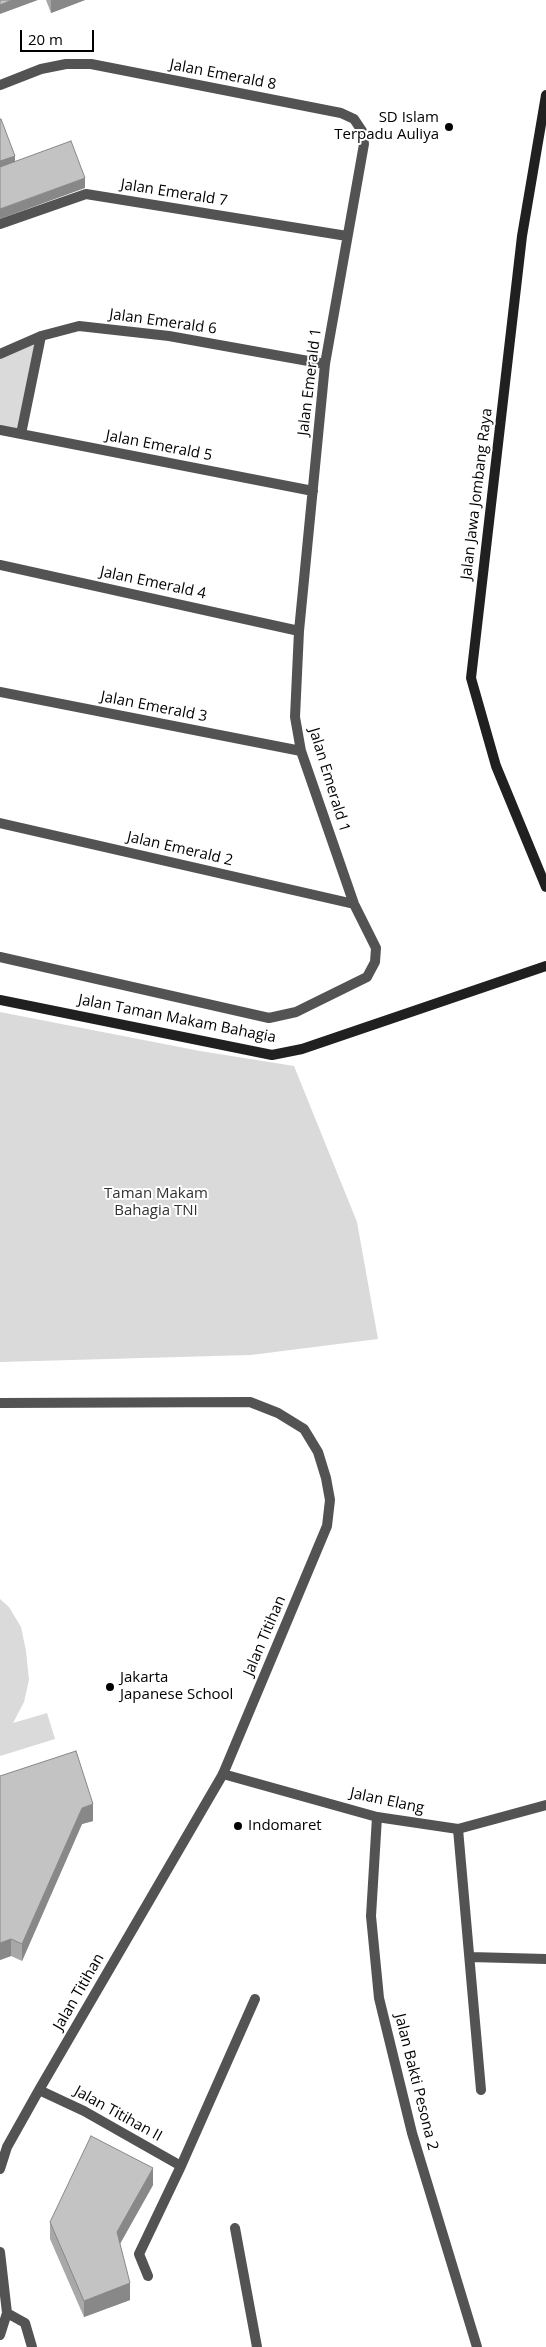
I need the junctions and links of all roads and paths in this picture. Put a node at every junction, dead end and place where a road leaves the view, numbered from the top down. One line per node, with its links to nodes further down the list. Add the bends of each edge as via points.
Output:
1 (0, 85): 3 (street, Jalan Emerald 8, via 41,69 91,64 341,113 354,119 362,131)
2 (546, 95): 17 (main road, Jalan Jawa Jombang Raya, via 522,236 471,678 496,766)
3 (364, 144): 5 (street, Jalan Emerald 1)
4 (0, 224): 5 (street, Jalan Emerald 7, via 86,194)
5 (347, 236): 8 (street, Jalan Emerald 1)
6 (41, 336): 7 (street, Jalan Emerald 6); 8 (street, Jalan Emerald 6, via 79,326 170,336); 10 (street)
7 (0, 354)
8 (325, 364): 11 (street, Jalan Emerald 1)
9 (0, 430): 10 (street, Jalan Emerald 5)
10 (21, 434): 11 (street, Jalan Emerald 5)
11 (313, 492): 13 (street, Jalan Emerald 1)
12 (0, 565): 13 (street, Jalan Emerald 4)
13 (299, 631): 15 (street, Jalan Emerald 1, via 295,717)
14 (0, 692): 15 (street, Jalan Emerald 3)
15 (302, 751): 19 (street, Jalan Emerald 1)
16 (0, 823): 19 (street, Jalan Emerald 2)
17 (543, 871): 18 (main road, Jalan Jawa Jombang Raya)
18 (546, 887)
19 (354, 904): 20 (street, Jalan Emerald 1, via 376,948 375,962 368,977 296,1012 269,1018)
20 (0, 957)
21 (546, 966): 22 (main road, Jalan Taman Makam Bahagia, via 302,1049 272,1055)
22 (0, 1000)
23 (0, 1403): 24 (street, Jalan Titihan, via 250,1402 278,1413 304,1429 318,1452 330,1500 327,1526)
24 (223, 1774): 26 (street, Jalan Elang); 31 (street, Jalan Titihan)
25 (546, 1805): 27 (street, Jalan Elang)
26 (377, 1817): 27 (street, Jalan Elang); 42 (street, Jalan Bakti Pesona 2, via 371,1916 380,1998 412,2133)
27 (458, 1829): 28 (street)
28 (470, 1957): 29 (street); 32 (street)
29 (546, 1960)
30 (255, 1999): 33 (street)
31 (39, 2090): 33 (street, Jalan Titihan II, via 84,2111); 34 (street, Jalan Titihan, via 7,2147)
32 (481, 2090)
33 (181, 2166): 37 (street, via 139,2254)
34 (0, 2169)
35 (235, 2228): 41 (street)
36 (0, 2252): 38 (street)
37 (148, 2276)
38 (7, 2313): 39 (street); 40 (street, via 25,2323)
39 (0, 2335)
40 (32, 2347)
41 (257, 2347)
42 (477, 2347)

